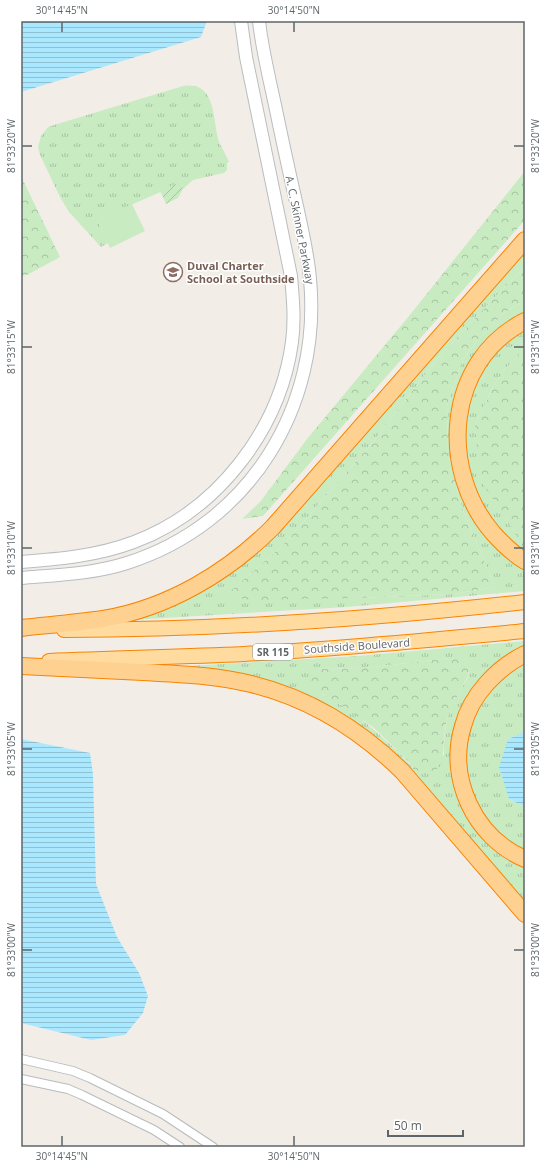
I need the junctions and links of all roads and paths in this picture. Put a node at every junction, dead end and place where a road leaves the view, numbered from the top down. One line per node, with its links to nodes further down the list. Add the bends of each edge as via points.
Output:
1 (241, 21): 5 (main road, A. C. Skinner Parkway, via 246,57 291,276 294,312 289,359 271,412 254,443 233,472 178,520)
2 (259, 21): 6 (main road, A. C. Skinner Parkway, via 310,277 312,313 306,368 279,438 252,479 208,521)
3 (525, 240): 11 (highway, via 278,521 242,556 196,586 146,608 104,619)
4 (525, 321): 7 (highway, via 501,336 479,362 464,393 457,425 457,444 464,479 477,510 498,538)
5 (150, 535): 6 (main road); 8 (main road, A. C. Skinner Parkway, via 100,552)
6 (157, 552): 9 (main road, A. C. Skinner Parkway, via 127,564 108,568 74,574)
7 (525, 561)
8 (21, 562)
9 (21, 578)
10 (525, 602): 11 (highway, via 252,624 104,630)
11 (21, 628)
12 (525, 631): 14 (highway, Southside Boulevard / SR 115, via 244,654)
13 (525, 654): 16 (highway, via 487,683 472,704 462,726 458,761 461,783 474,814 489,834)
14 (21, 663)
15 (21, 666): 17 (highway, via 214,676 253,684 320,710 346,725 388,757)
16 (525, 860)
17 (525, 914)
18 (21, 1059): 21 (street, via 73,1071 90,1078 163,1114)
19 (21, 1079): 20 (street, via 68,1089 154,1130)
20 (180, 1147)
21 (213, 1147)

